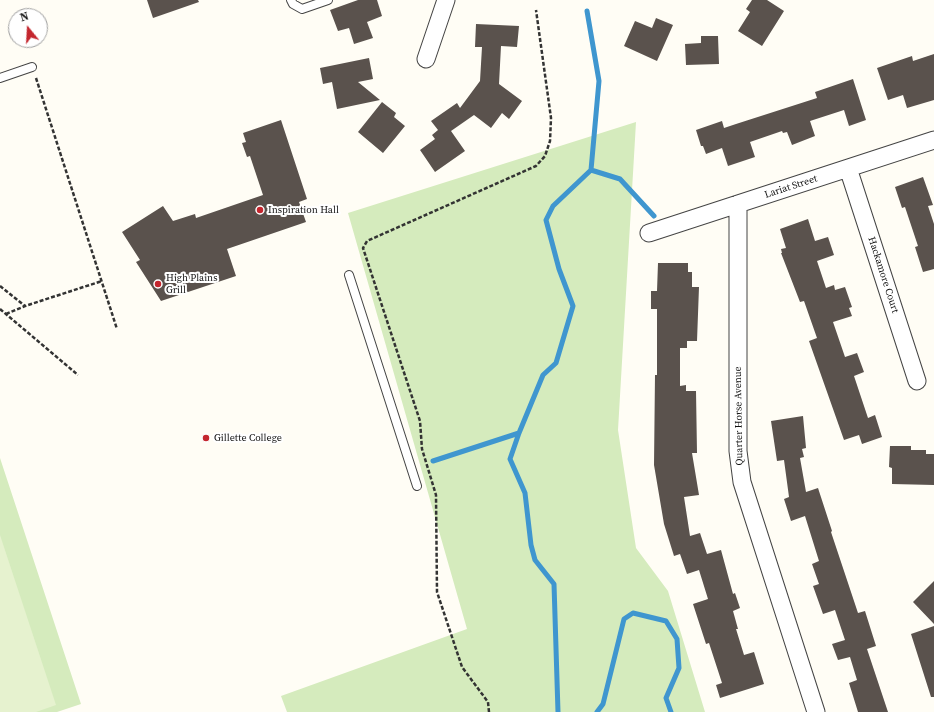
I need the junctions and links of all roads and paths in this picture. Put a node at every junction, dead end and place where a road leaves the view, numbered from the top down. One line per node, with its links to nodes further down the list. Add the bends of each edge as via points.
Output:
1 (291, 0): 2 (lane, via 302,9)
2 (328, 0)
3 (446, 0): 5 (street)
4 (536, 10): 22 (path, via 551,118 550,141 545,156 536,166 367,241 363,248 420,421 422,449 436,495 437,592 462,667 488,702)
5 (426, 59)
6 (32, 67): 7 (lane); 13 (path)
7 (0, 78)
8 (934, 140): 9 (street, Lariat Street)
9 (848, 168): 10 (street, Lariat Street); 20 (street, Hackamore Court)
10 (738, 204): 11 (street, Lariat Street); 23 (street, Quarter Horse Avenue, via 738,451 742,482)
11 (648, 233)
12 (349, 275): 21 (lane)
13 (102, 281): 15 (path); 18 (path)
14 (0, 286): 15 (path)
15 (25, 306): 17 (path)
16 (0, 309): 17 (path)
17 (6, 314): 19 (path)
18 (117, 328)
19 (78, 375)
20 (917, 381)
21 (417, 486)
22 (490, 712)
23 (816, 712)

